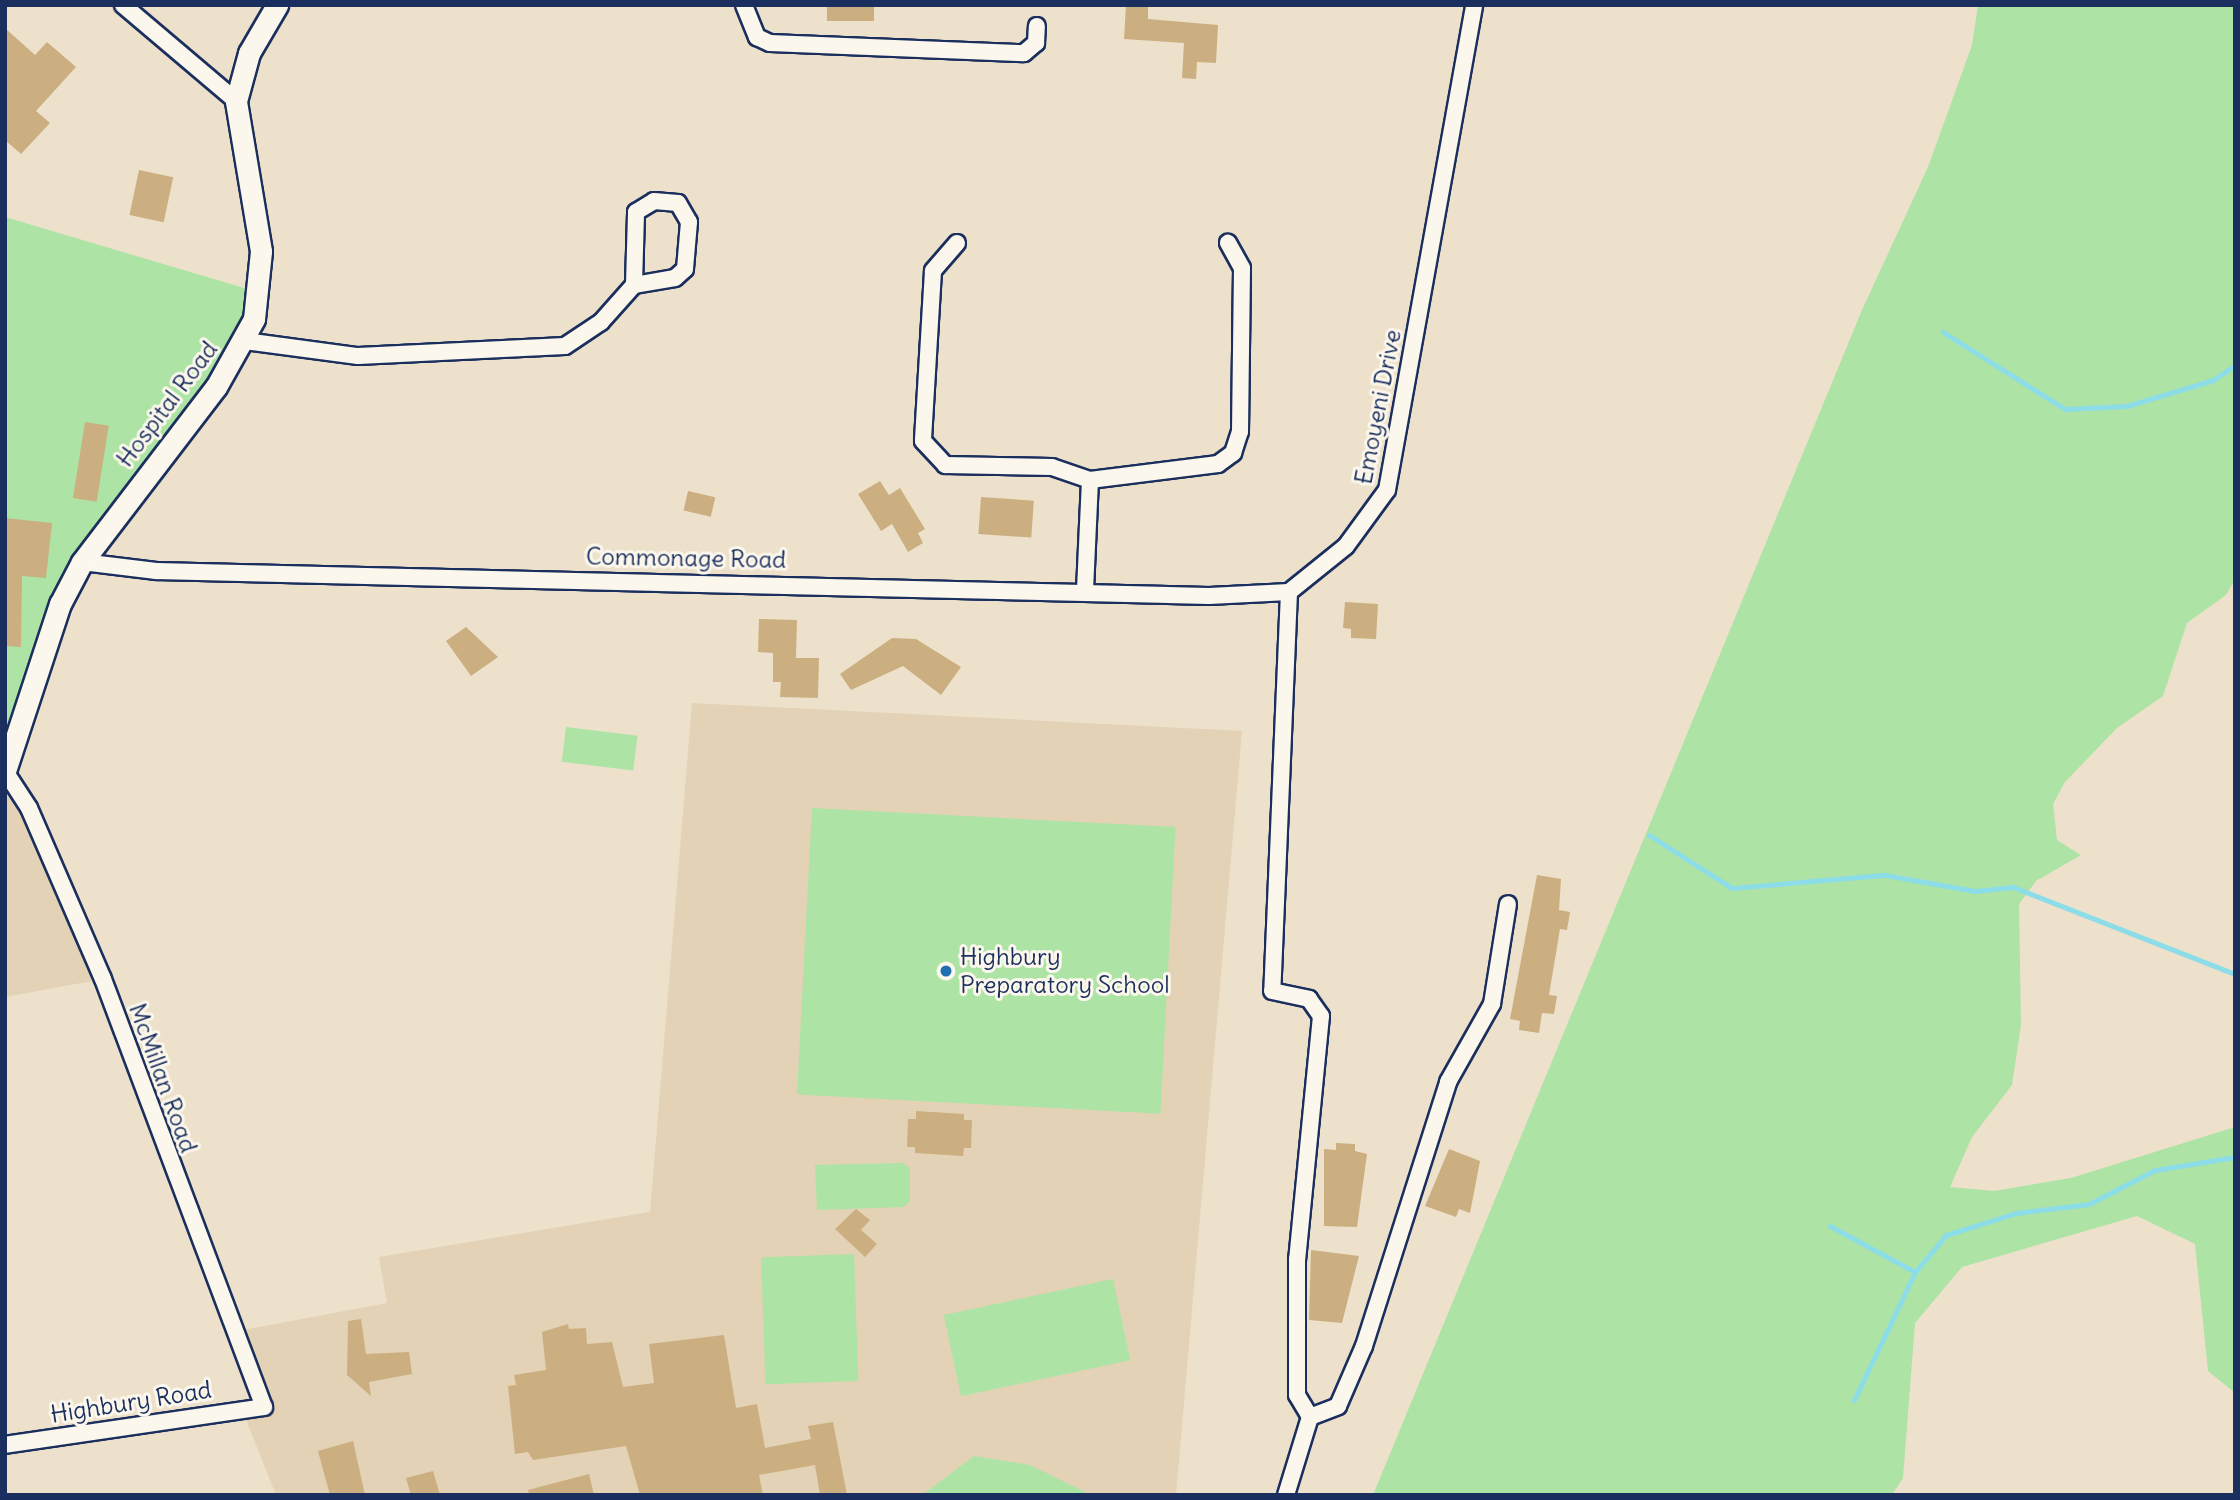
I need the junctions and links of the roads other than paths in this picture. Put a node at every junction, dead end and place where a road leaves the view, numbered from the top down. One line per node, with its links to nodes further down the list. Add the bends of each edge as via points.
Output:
1 (123, 5): 6 (street)
2 (277, 5): 6 (street, Hospital Road, via 250,53)
3 (744, 5): 5 (street, via 757,37 770,43 1024,53 1035,43)
4 (1474, 5): 14 (street, Emoyeni Drive, via 1387,490 1346,546)
5 (1037, 26)
6 (236, 101): 10 (street, Hospital Road, via 262,271)
7 (957, 243): 11 (street, via 933,271 925,447 945,465 1052,467)
8 (1228, 243): 11 (street, via 1242,280 1240,432 1233,453 1218,464)
9 (634, 285): 9 (street, via 636,212 654,201 678,203 689,222 685,269 675,278); 10 (street, via 601,322 565,346 358,356)
10 (245, 341): 12 (street, Hospital Road)
11 (1090, 480): 13 (street)
12 (82, 562): 13 (street, Commonage Road, via 156,571); 15 (street, Hospital Road, via 60,604)
13 (1085, 592): 14 (street, Commonage Road)
14 (1289, 592): 20 (street, via 1272,991 1308,999 1321,1016 1296,1283 1297,1395)
15 (29, 696): 16 (street, Hospital Road); 17 (street, Hospital Road, via 22,733)
16 (5, 737)
17 (5, 771): 19 (street, McMillan Road, via 33,818 103,979)
18 (1508, 904): 20 (street, via 1492,1004 1448,1082 1364,1346 1338,1406)
19 (264, 1407): 21 (street, Highbury Road)
20 (1310, 1417): 22 (street)
21 (5, 1445)
22 (1286, 1495)

